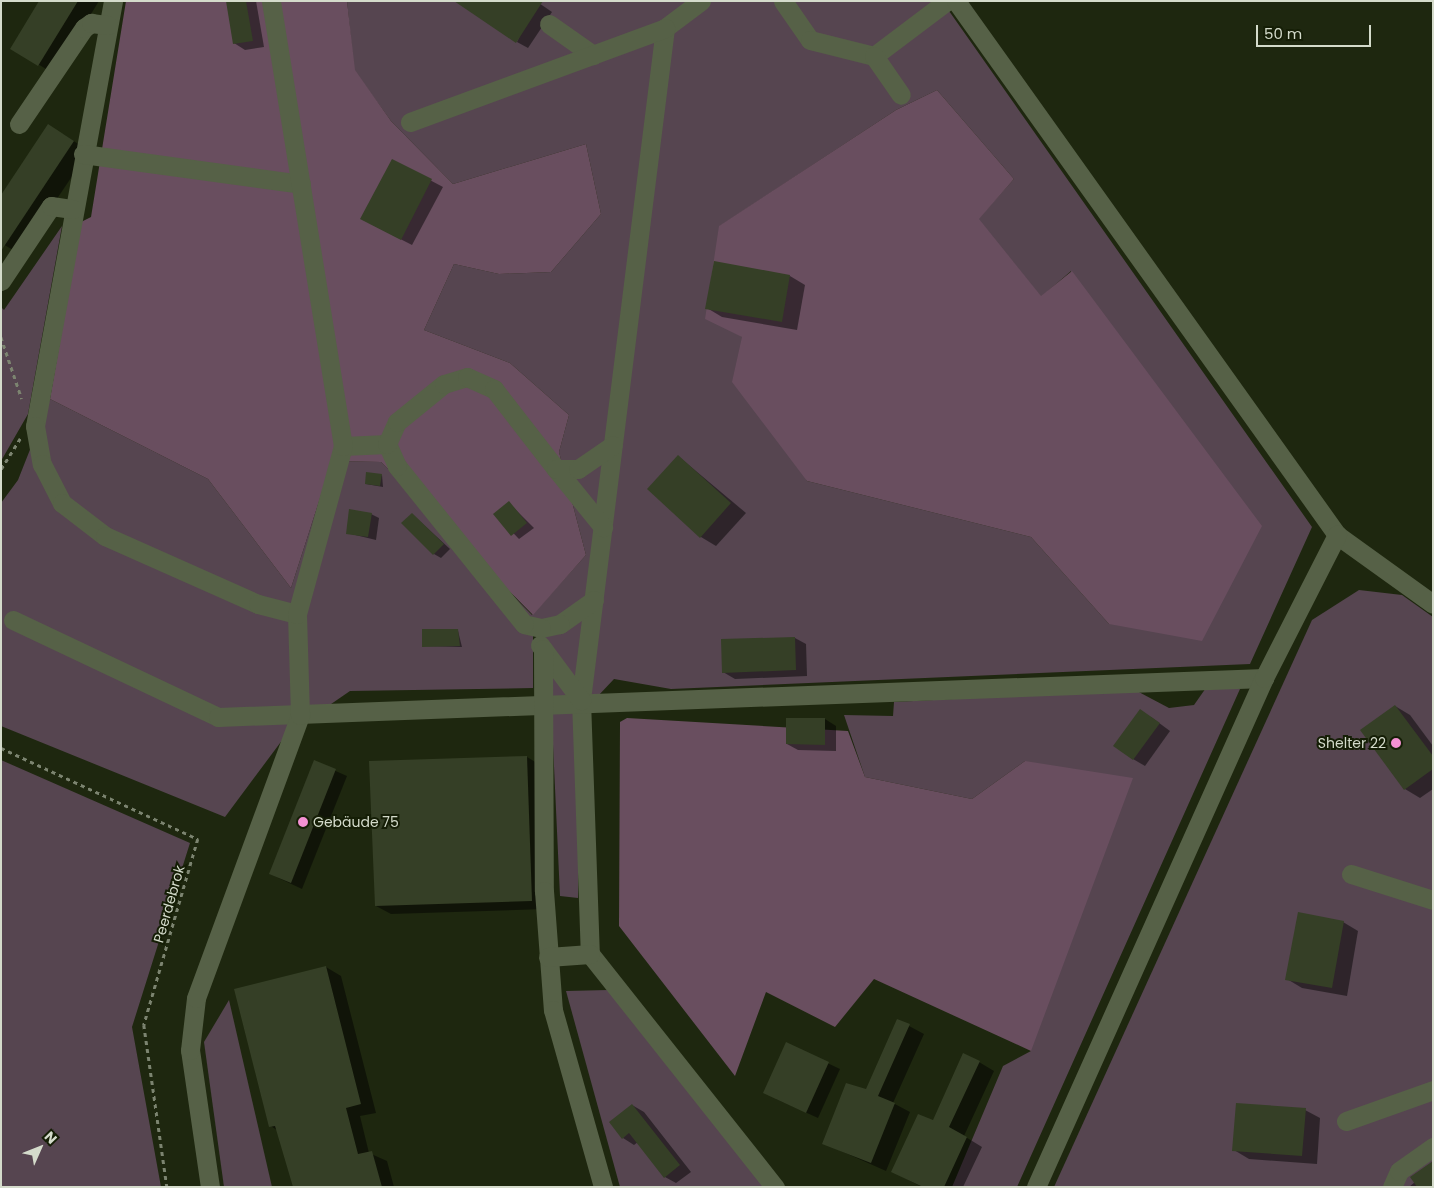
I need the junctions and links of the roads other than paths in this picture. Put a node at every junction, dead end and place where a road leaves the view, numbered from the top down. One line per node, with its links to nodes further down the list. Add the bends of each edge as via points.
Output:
1 (113, 1): 8 (lane)
2 (271, 1): 16 (lane)
3 (701, 1): 9 (lane)
4 (783, 1): 11 (lane, via 810,40)
5 (947, 1): 11 (lane)
6 (956, 1): 24 (lane)
7 (549, 24): 10 (lane)
8 (108, 25): 14 (lane, via 92,23 84,28); 15 (lane)
9 (665, 28): 10 (lane); 20 (lane)
10 (593, 55): 13 (lane)
11 (874, 56): 12 (lane)
12 (901, 95)
13 (410, 122)
14 (19, 124)
15 (83, 154): 16 (lane); 17 (lane)
16 (301, 184): 21 (lane)
17 (73, 209): 18 (lane, via 51,206); 27 (lane, via 35,426 42,464 62,503 105,536 258,604)
18 (1, 281)
19 (387, 444): 21 (lane); 22 (lane, via 397,422 444,384 467,377 494,389); 29 (lane, via 397,466)
20 (613, 444): 22 (lane, via 578,468); 23 (lane)
21 (343, 446): 27 (lane)
22 (556, 469): 23 (lane)
23 (602, 527): 25 (lane)
24 (1336, 535): 26 (lane); 31 (lane)
25 (594, 600): 29 (lane, via 560,624 541,628); 32 (lane)
26 (1433, 604)
27 (297, 614): 34 (lane)
28 (13, 620): 34 (lane, via 218,717)
29 (524, 624): 30 (lane)
30 (543, 649): 32 (lane); 33 (lane)
31 (1264, 678): 32 (lane); 45 (lane)
32 (581, 700): 33 (lane); 37 (lane)
33 (540, 703): 34 (lane); 38 (lane)
34 (300, 714): 42 (lane, via 196,998 190,1050)
35 (1351, 874): 36 (lane)
36 (1433, 900)
37 (590, 954): 38 (lane); 44 (lane)
38 (548, 957): 43 (lane, via 553,1010)
39 (1433, 1090): 40 (lane)
40 (1346, 1121)
41 (1433, 1146): 46 (lane, via 1399,1171)
42 (210, 1187)
43 (603, 1187)
44 (775, 1187)
45 (1036, 1187)
46 (1392, 1187)

